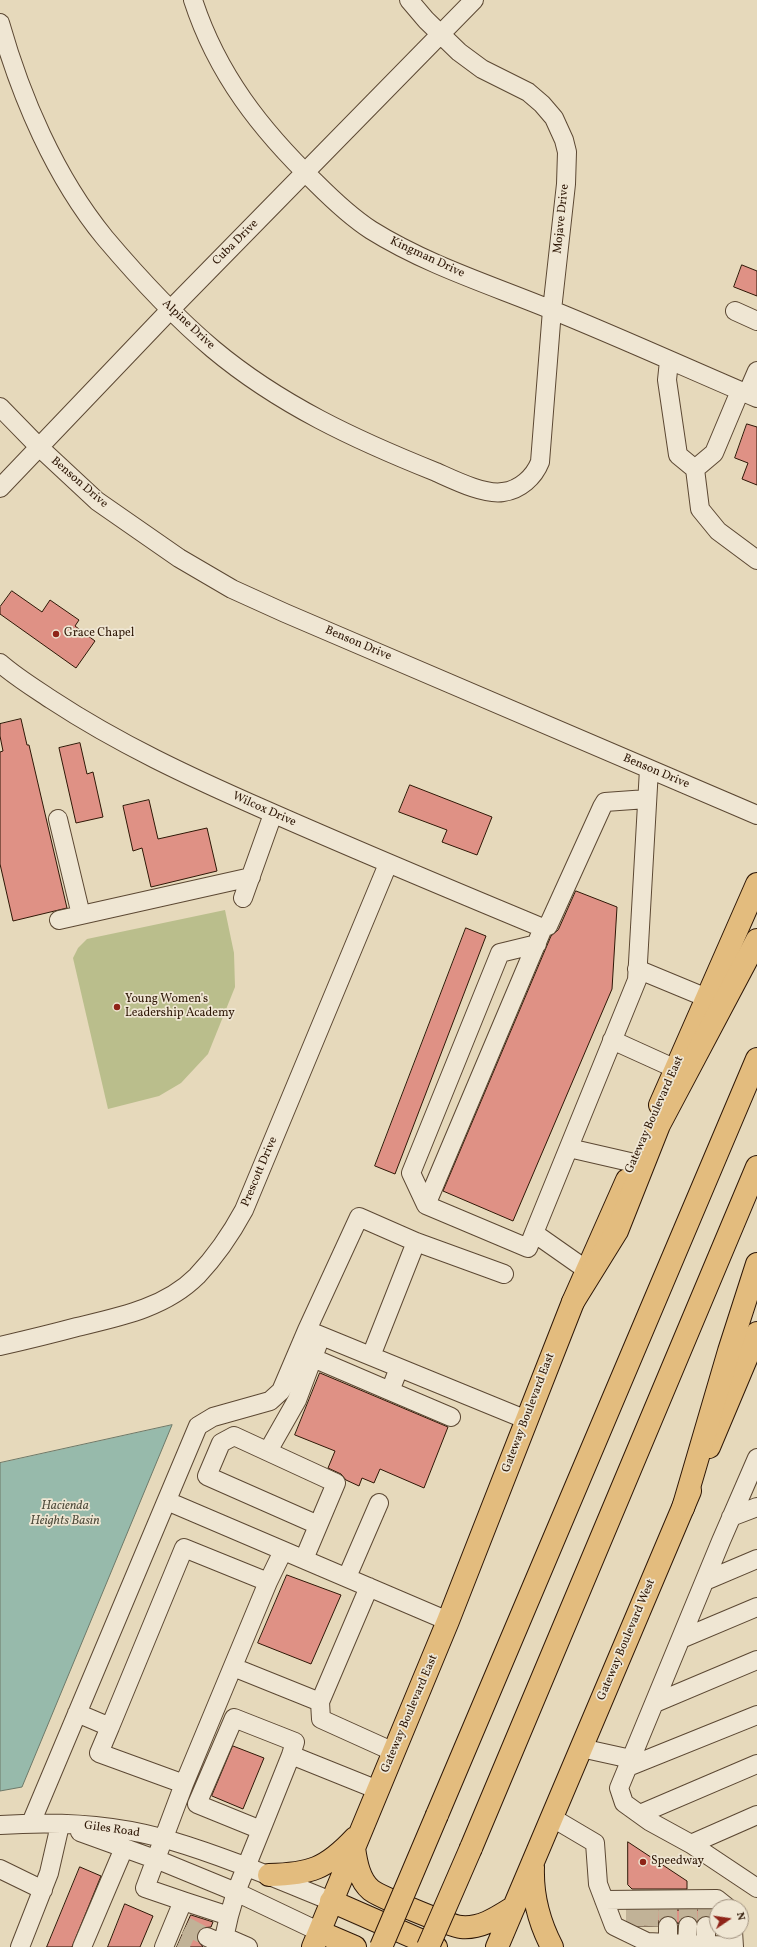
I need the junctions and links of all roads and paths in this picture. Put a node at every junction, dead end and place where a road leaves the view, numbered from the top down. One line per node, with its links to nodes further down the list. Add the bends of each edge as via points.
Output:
1 (193, 0): 6 (street, Kingman Drive, via 206,36 227,76 251,113)
2 (409, 0): 5 (street, Mojave Drive)
3 (474, 0): 5 (street, Cuba Drive)
4 (0, 22): 7 (street, Alpine Drive, via 10,57 33,117 63,175 104,237)
5 (441, 35): 6 (street, Cuba Drive); 8 (street, Mojave Drive, via 482,69 528,92 554,118 564,140 567,152 566,184)
6 (306, 173): 7 (street, Cuba Drive); 8 (street, Kingman Drive, via 339,205 370,229 404,248 479,282)
7 (170, 310): 15 (street, Cuba Drive); 18 (street, Alpine Drive, via 213,349 266,390 320,421 370,446 444,476 486,491)
8 (552, 310): 11 (street, Kingman Drive); 18 (street, Mojave Drive, via 540,462 529,480)
9 (735, 311): 10 (street)
10 (757, 321)
11 (669, 360): 13 (street, Kingman Drive); 16 (street, via 667,380 678,455)
12 (757, 371): 13 (street)
13 (748, 395): 16 (street, via 714,452)
14 (0, 407): 15 (street, Benson Drive)
15 (39, 447): 17 (street, Cuba Drive); 21 (street, Benson Drive, via 97,501 180,558 232,589)
16 (695, 469): 19 (street, via 700,509 718,531)
17 (0, 488)
18 (503, 492)
19 (757, 560)
20 (0, 663): 23 (street, Wilcox Drive, via 64,708 123,744 180,773)
21 (649, 769): 22 (street); 24 (street, Benson Drive)
22 (647, 800): 32 (street, via 605,802 548,926); 34 (street)
23 (273, 814): 26 (street, Wilcox Drive); 27 (street)
24 (757, 815)
25 (58, 819): 30 (street)
26 (388, 864): 32 (street, Wilcox Drive); 50 (street, Prescott Drive, via 244,1210 225,1243 196,1277 173,1295 148,1307 126,1316)
27 (250, 877): 29 (street); 30 (street)
28 (757, 884): 35 (main road, Gateway Boulevard East)
29 (243, 898)
30 (81, 915): 31 (street)
31 (59, 920)
32 (540, 936): 42 (street); 42 (street, via 500,953 411,1173)
33 (757, 940): 40 (main road)
34 (637, 969): 35 (street); 36 (street, via 637,980)
35 (707, 998): 38 (main road, Gateway Boulevard East)
36 (612, 1040): 38 (street); 39 (street)
37 (757, 1059): 126 (main road, bridge)
38 (676, 1069): 40 (main road, Gateway Boulevard East)
39 (569, 1148): 40 (street); 43 (street)
40 (639, 1163): 46 (main road, Gateway Boulevard East, via 617,1231)
41 (757, 1166): 127 (main road, bridge)
42 (426, 1205): 43 (street, via 528,1248)
43 (534, 1233): 46 (street)
44 (416, 1242): 47 (street); 48 (street, via 359,1217); 51 (street)
45 (757, 1264): 62 (main road)
46 (589, 1272): 56 (main road, Gateway Boulevard East, via 573,1302)
47 (504, 1274)
48 (314, 1333): 51 (street); 52 (street); 59 (street, via 281,1391 270,1401 213,1417 198,1426)
49 (757, 1333): 62 (main road, Gateway Boulevard West)
50 (0, 1346)
51 (371, 1356): 53 (street)
52 (313, 1358): 54 (street); 57 (street, via 297,1400)
53 (399, 1368): 54 (street); 56 (street)
54 (390, 1391): 55 (street)
55 (452, 1417)
56 (527, 1420): 73 (main road, Gateway Boulevard East)
57 (268, 1451): 64 (street, via 336,1483); 64 (street, via 234,1436 221,1442 207,1476)
58 (757, 1458): 63 (street)
59 (167, 1502): 65 (street); 79 (street)
60 (379, 1503): 68 (street)
61 (757, 1507): 63 (street)
62 (683, 1508): 82 (main road, Gateway Boulevard West)
63 (732, 1517): 69 (street)
64 (318, 1525): 66 (street)
65 (283, 1551): 66 (street); 70 (street)
66 (304, 1559): 68 (street)
67 (757, 1559): 69 (street)
68 (347, 1577): 71 (street)
69 (705, 1581): 74 (street)
70 (268, 1582): 76 (street); 81 (street, via 184,1548)
71 (369, 1587): 73 (street); 77 (street)
72 (757, 1607): 74 (street)
73 (448, 1621): 83 (main road, Gateway Boulevard East)
74 (681, 1639): 78 (street)
75 (757, 1660): 78 (street)
76 (233, 1667): 77 (street); 87 (street)
77 (320, 1702): 83 (street, via 320,1719)
78 (655, 1703): 85 (street)
79 (77, 1713): 81 (street); 92 (street)
80 (757, 1715): 85 (street)
81 (110, 1727): 87 (street, via 99,1753)
82 (581, 1748): 85 (street); 91 (main road, Gateway Boulevard West)
83 (394, 1752): 88 (main road, Gateway Boulevard East)
84 (291, 1756): 88 (street); 95 (street); 95 (street, via 295,1742 234,1718 197,1804)
85 (630, 1763): 89 (street, via 619,1788 624,1803)
86 (757, 1764): 89 (street)
87 (184, 1784): 96 (street)
88 (378, 1790): 97 (main road, Gateway Boulevard East)
89 (640, 1814): 98 (street)
90 (757, 1815): 98 (street)
91 (551, 1817): 101 (main road, Gateway Boulevard West); 108 (street, via 595,1843 598,1884)
92 (31, 1823): 93 (street, Giles Road); 94 (street, Giles Road)
93 (0, 1825)
94 (60, 1825): 96 (street, Giles Road, via 95,1826); 99 (street, Giles Road); 106 (street, via 49,1873)
95 (261, 1830): 102 (street)
96 (162, 1839): 100 (street); 102 (street, Giles Road)
97 (357, 1839): 104 (main road, via 314,1870 297,1874); 110 (main road, Gateway Boulevard East); 112 (main road, via 358,1869 370,1889 384,1897 460,1927 493,1921)
98 (691, 1844): 105 (street)
99 (124, 1848): 100 (street, Giles Road); 123 (street)
100 (156, 1859): 107 (street, Giles Road); 109 (street, via 145,1888)
101 (533, 1861): 112 (main road, Gateway Boulevard West); 130 (main road, via 533,1884 538,1913)
102 (246, 1867): 104 (street, Giles Road); 107 (street)
103 (0, 1869): 106 (street)
104 (268, 1875): 110 (street, Giles Road)
105 (757, 1888)
106 (42, 1890): 122 (street)
107 (236, 1892): 114 (street); 118 (street, Giles Road)
108 (604, 1900): 113 (street); 113 (street, via 614,1926)
109 (183, 1901): 114 (street); 116 (street)
110 (331, 1901): 118 (main road, Gateway Boulevard East); 128 (main road)
111 (709, 1904): 113 (street, via 688,1904)
112 (514, 1907): 129 (main road, Gateway Boulevard West)
113 (647, 1915): 121 (street, via 668,1934)
114 (228, 1916): 120 (street)
115 (688, 1926): 121 (street)
116 (174, 1935)
117 (207, 1937): 120 (street)
118 (316, 1939): 125 (main road)
119 (723, 1940): 121 (street)
120 (224, 1943): 124 (street)
121 (687, 1944)
122 (20, 1947)
123 (82, 1947)
124 (248, 1947)
125 (355, 1947)
126 (381, 1947)
127 (428, 1947)
128 (436, 1947)
129 (497, 1947)
130 (552, 1947)

